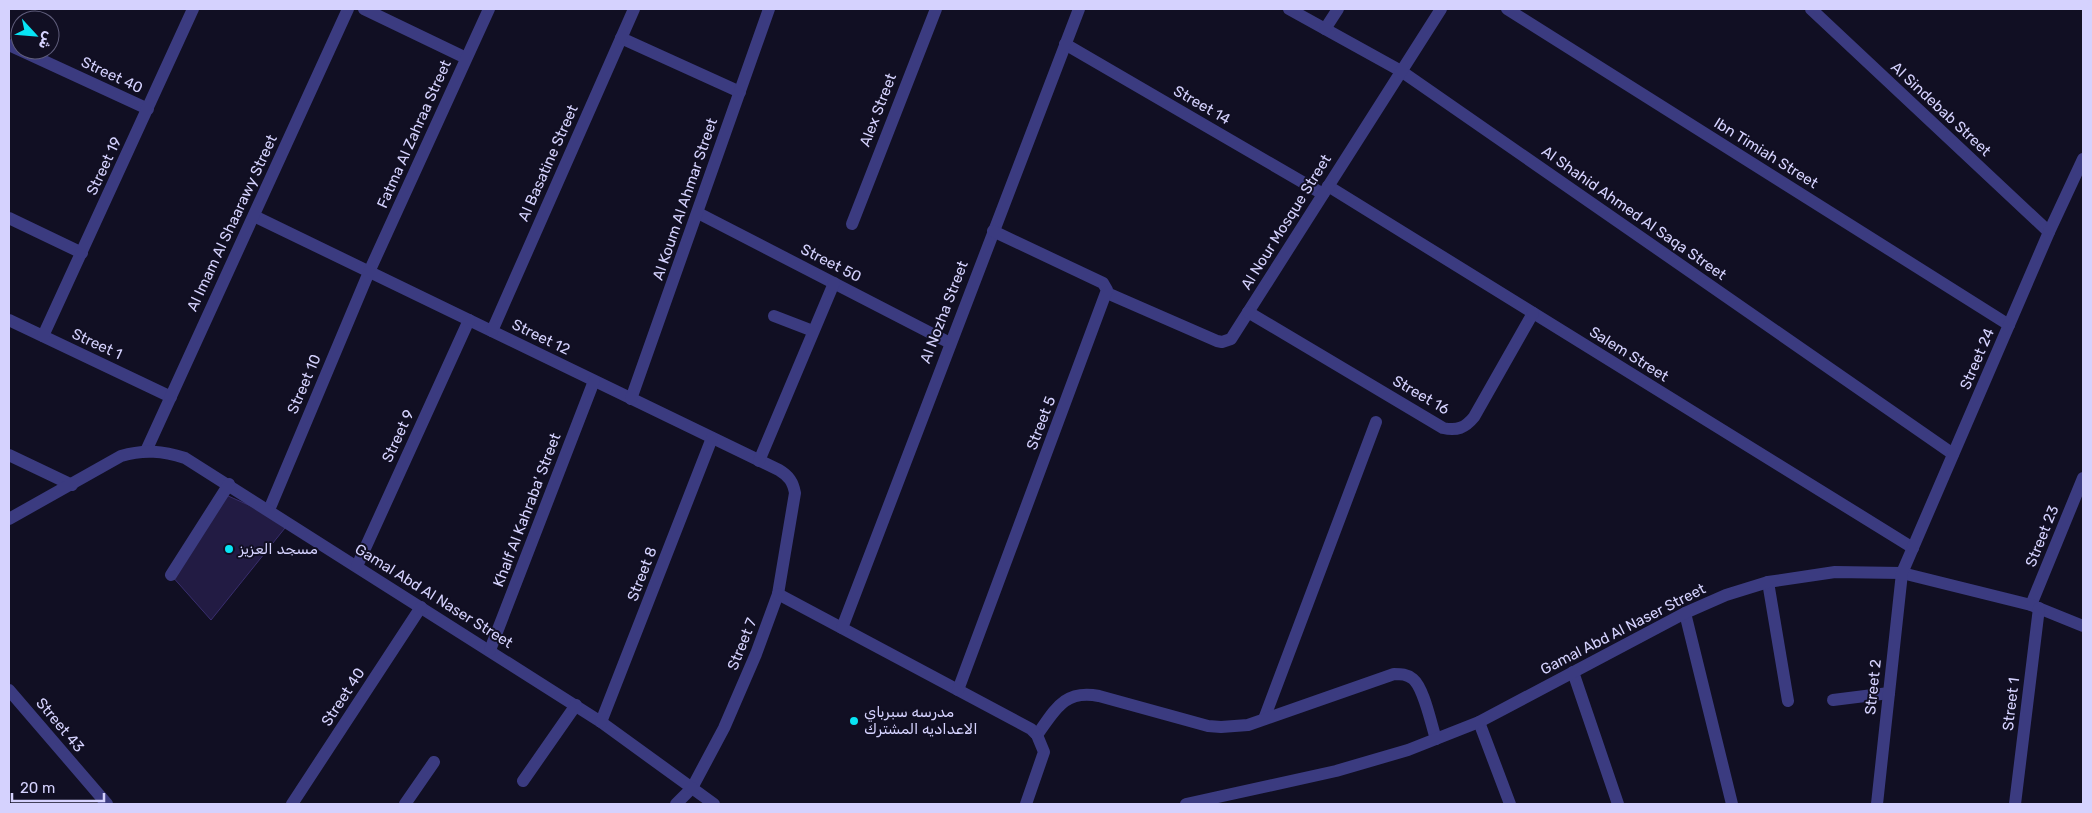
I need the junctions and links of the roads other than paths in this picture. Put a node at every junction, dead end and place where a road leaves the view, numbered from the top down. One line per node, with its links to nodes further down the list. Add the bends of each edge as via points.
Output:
1 (193, 9): 21 (street, Street 19)
2 (348, 9): 25 (street, Al Imam Al Shaarawy Street)
3 (364, 9): 18 (street)
4 (488, 9): 18 (street, Fatma Al Zahraa Street)
5 (634, 9): 15 (street, Al Basatine Street)
6 (769, 9): 20 (street, Al Koum Al Ahmar Street)
7 (936, 9): 27 (street, Alex Street)
8 (1079, 9): 16 (street, Al Nozha Street)
9 (1289, 9): 14 (street, Al Shahid Ahmed Al Saqa Street)
10 (1338, 9): 14 (street)
11 (1441, 9): 19 (street, Al Nour Mosque Street)
12 (1507, 9): 39 (street, Ibn Timiah Street)
13 (1811, 9): 29 (street, Al Sindebab Street)
14 (1325, 29): 19 (street, Al Shahid Ahmed Al Saqa Street)
15 (621, 38): 20 (street); 40 (street, Al Basatine Street)
16 (1065, 44): 23 (street, Street 14); 28 (street, Al Nozha Street)
17 (9, 45): 21 (street, Street 40)
18 (466, 58): 31 (street, Fatma Al Zahraa Street)
19 (1401, 71): 23 (street, Al Nour Mosque Street); 50 (street, Al Shahid Ahmed Al Saqa Street)
20 (740, 92): 24 (street, Al Koum Al Ahmar Street)
21 (148, 109): 30 (street, Street 19)
22 (2083, 159): 29 (street, Street 24)
23 (1326, 190): 34 (street, Al Nour Mosque Street); 35 (street, Salem Street)
24 (698, 212): 32 (street, Street 50); 46 (street, Al Koum Al Ahmar Street)
25 (254, 216): 31 (street, Street 12); 45 (street, Al Imam Al Shaarawy Street)
26 (9, 218): 30 (street)
27 (852, 224)
28 (993, 231): 33 (street, via 1103,283); 43 (street, Al Nozha Street)
29 (2049, 232): 39 (street, Street 24)
30 (82, 253): 42 (street, Street 19)
31 (369, 272): 38 (street, Street 12); 57 (street, Street 10)
32 (834, 283): 41 (street); 43 (street, Street 50)
33 (1107, 293): 34 (street, Al Nour Mosque Street, via 1222,342 1231,339); 73 (street, Street 5)
34 (1248, 312): 35 (street, Street 16, via 1451,430 1461,428 1474,417)
35 (1533, 313): 59 (street, Salem Street)
36 (774, 316): 41 (street)
37 (9, 320): 42 (street, Street 1)
38 (469, 320): 40 (street, Street 12); 60 (street, Street 9)
39 (2009, 326): 50 (street, Street 24)
40 (492, 331): 44 (street, Street 12)
41 (813, 331): 52 (street)
42 (43, 336): 45 (street, Street 1)
43 (950, 343): 69 (street, Al Nozha Street)
44 (594, 380): 46 (street, Street 12); 70 (street, Khalf Al Kahraba' Street)
45 (171, 397): 49 (street, Al Imam Al Shaarawy Street)
46 (631, 399): 48 (street, Street 12)
47 (1376, 422): 78 (street)
48 (712, 438): 52 (street, Street 12); 79 (street, Street 8)
49 (146, 451): 54 (street, Gamal Abd Al Naser Street, via 185,458); 55 (street, Gamal Abd Al Naser Street, via 121,456)
50 (1953, 454): 59 (street, Street 24)
51 (9, 455): 55 (street)
52 (759, 461): 56 (street, Street 12, via 787,476 793,483)
53 (2083, 478): 66 (street, Street 23)
54 (229, 484): 57 (street, Gamal Abd Al Naser Street); 62 (street)
55 (72, 485): 58 (street, Gamal Abd Al Naser Street)
56 (794, 502): 64 (street, Street 7)
57 (269, 510): 60 (street, Gamal Abd Al Naser Street)
58 (9, 519)
59 (1913, 548): 61 (street, Street 24)
60 (357, 566): 65 (street, Gamal Abd Al Naser Street)
61 (1902, 573): 63 (street, Gamal Abd Al Naser Street, via 1835,572); 66 (street, Gamal Abd Al Naser Street); 74 (street, Street 2)
62 (171, 574)
63 (1768, 582): 67 (street, Gamal Abd Al Naser Street, via 1726,595); 76 (street)
64 (778, 594): 69 (street); 85 (street, Street 7, via 724,728)
65 (421, 607): 70 (street, Gamal Abd Al Naser Street); 87 (street, Street 40)
66 (2035, 607): 68 (street, Gamal Abd Al Naser Street); 97 (street, Street 1)
67 (1685, 613): 71 (street, Gamal Abd Al Naser Street); 95 (street)
68 (2083, 626)
69 (842, 628): 73 (street)
70 (490, 650): 77 (street, Gamal Abd Al Naser Street)
71 (1573, 672): 80 (street, Gamal Abd Al Naser Street); 94 (street)
72 (9, 690): 86 (street, Street 43)
73 (958, 690): 81 (street)
74 (1889, 693): 75 (street); 96 (street, Street 2)
75 (1833, 700)
76 (1788, 701)
77 (576, 705): 79 (street, Gamal Abd Al Naser Street); 84 (street)
78 (1264, 719): 81 (street, via 1235,727 1208,726 1088,694 1066,699); 82 (street, via 1401,674 1418,684)
79 (601, 722): 85 (street, Gamal Abd Al Naser Street)
80 (1479, 722): 82 (street, Gamal Abd Al Naser Street); 93 (street)
81 (1037, 735): 91 (street, via 1044,752)
82 (1436, 739): 92 (street, Gamal Abd Al Naser Street, via 1336,771)
83 (434, 762): 88 (street)
84 (523, 781)
85 (692, 788): 89 (street, Street 7); 90 (street, Gamal Abd Al Naser Street)
86 (107, 804)
87 (292, 804)
88 (405, 804)
89 (676, 804)
90 (714, 804)
91 (1026, 804)
92 (1186, 804)
93 (1510, 804)
94 (1618, 804)
95 (1732, 804)
96 (1877, 804)
97 (2015, 804)

